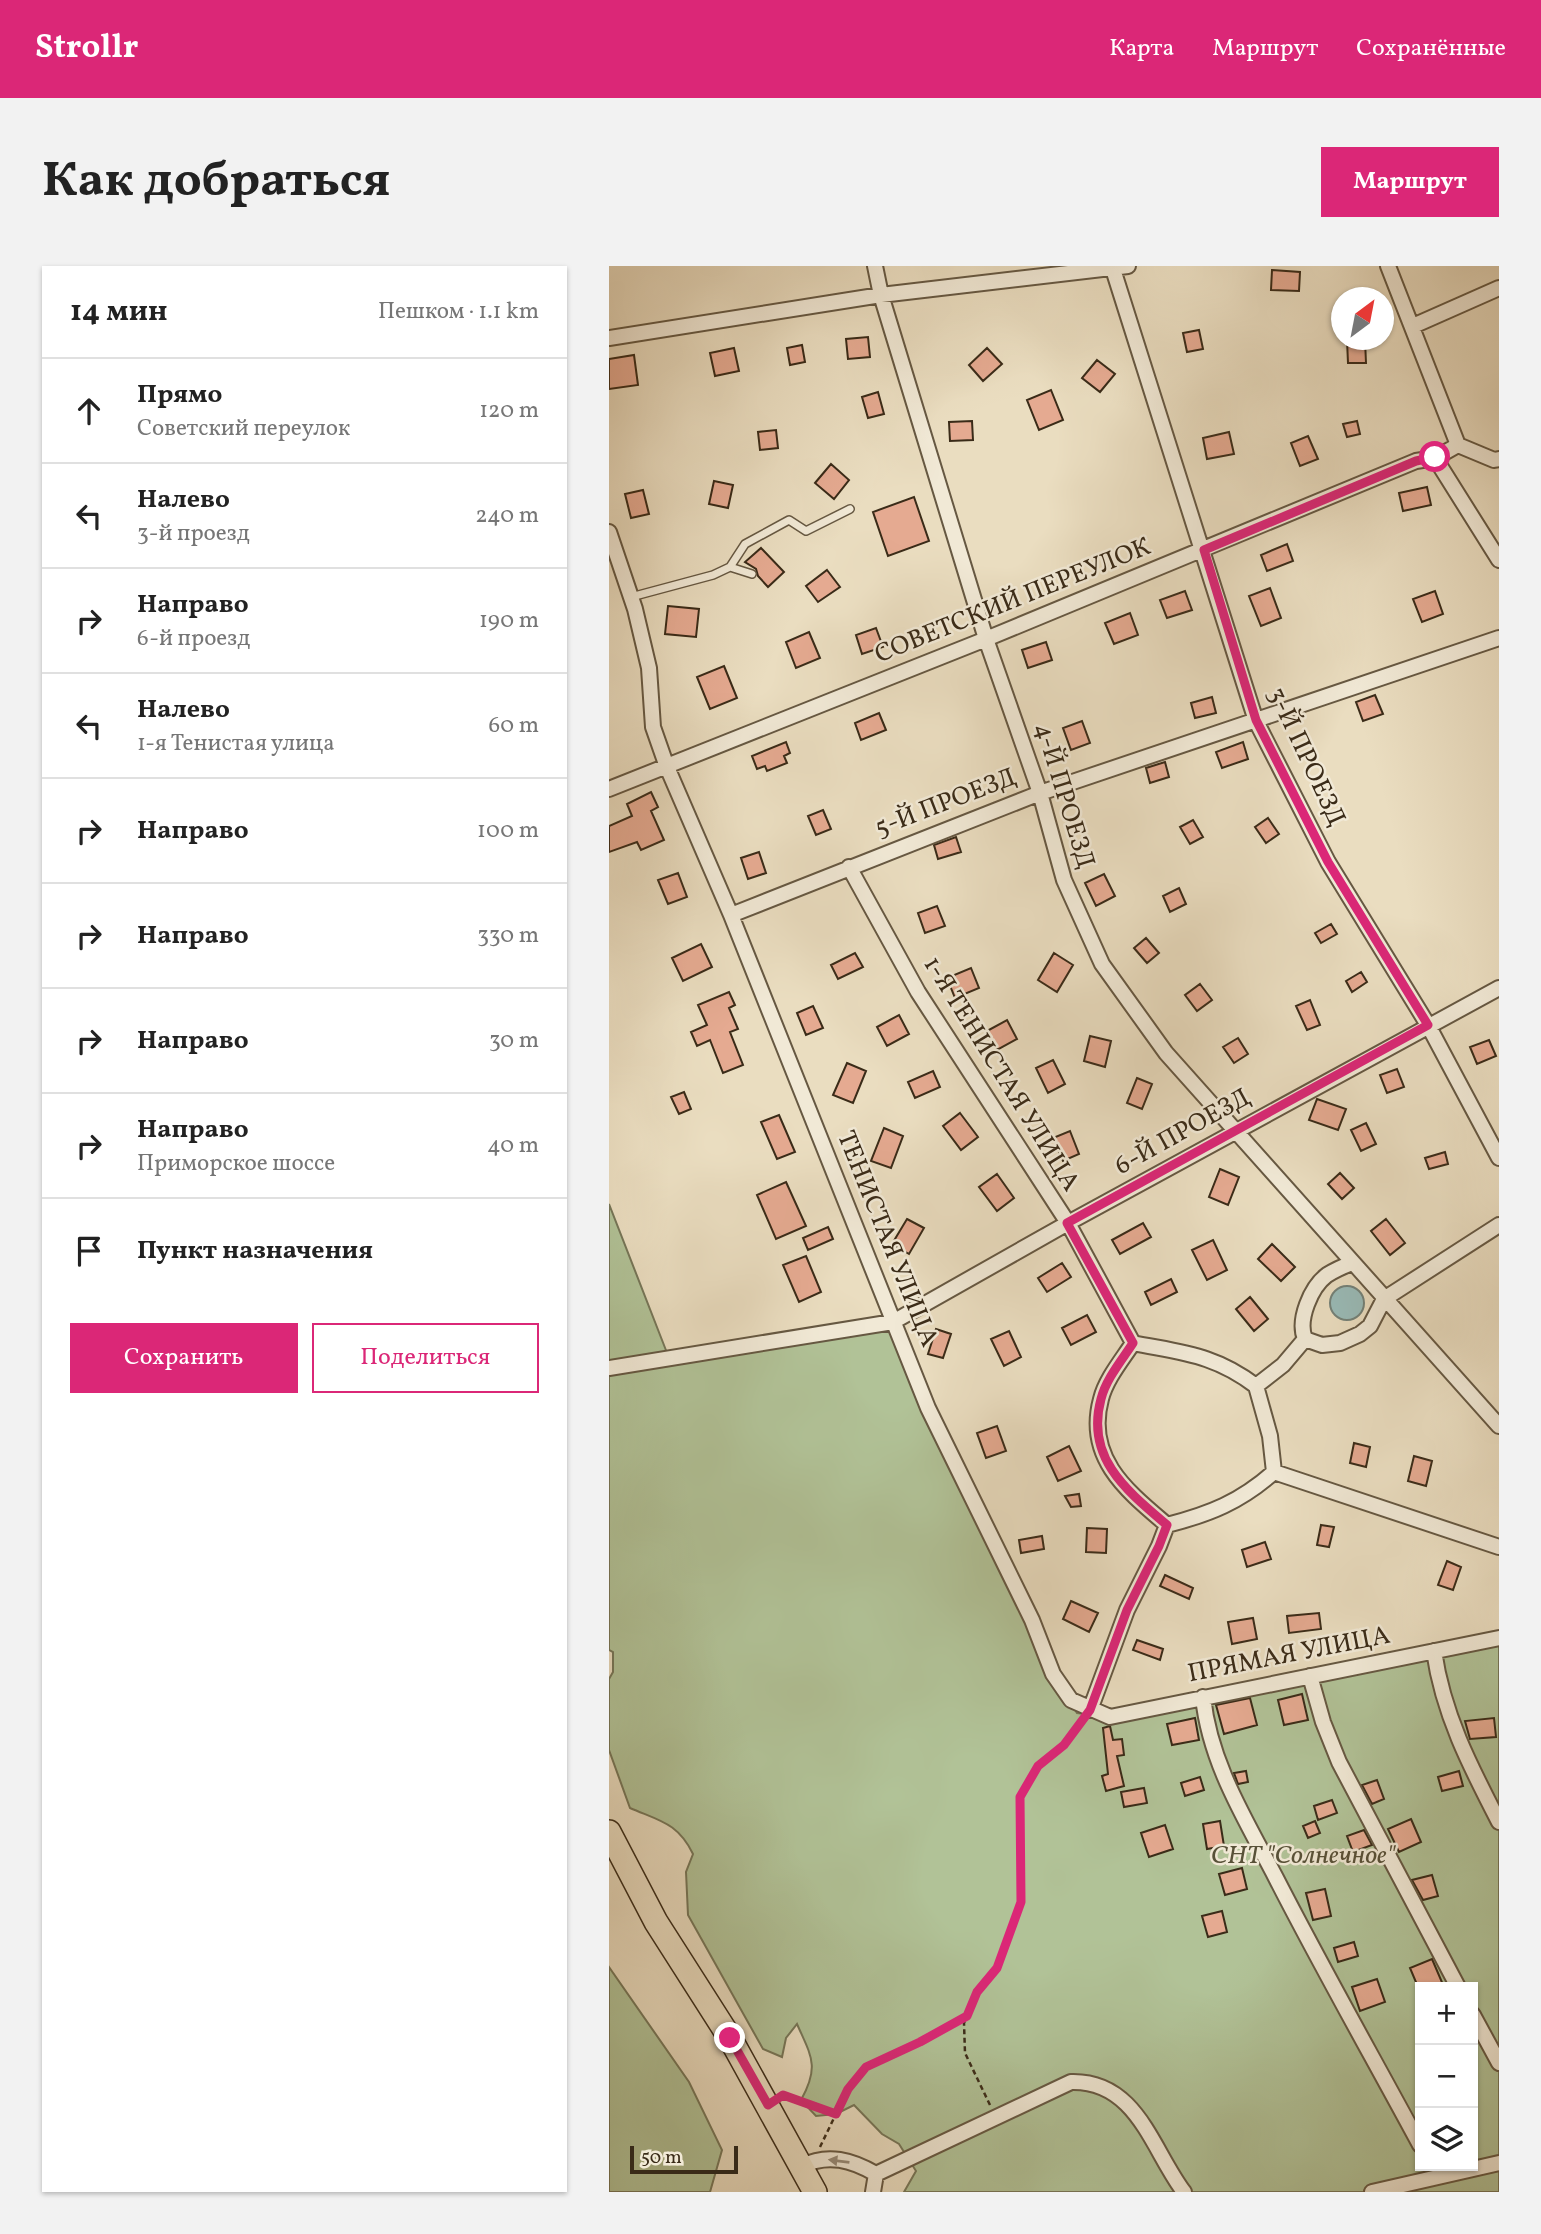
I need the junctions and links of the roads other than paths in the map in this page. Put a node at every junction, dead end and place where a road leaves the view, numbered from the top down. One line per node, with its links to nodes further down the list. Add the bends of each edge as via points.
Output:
1 (875, 266): 6 (street, 4-Й ПРОЕЗД)
2 (1128, 266): 4 (street)
3 (1388, 266): 7 (street)
4 (1112, 267): 6 (street); 14 (street, 3-Й ПРОЕЗД)
5 (1499, 288): 7 (street)
6 (881, 295): 8 (street); 20 (street, 4-Й ПРОЕЗД)
7 (1413, 326): 9 (street)
8 (609, 338)
9 (1458, 445): 10 (street, СОВЕТСКИЙ ПЕРЕУЛОК); 11 (street)
10 (1435, 457): 14 (street, СОВЕТСКИЙ ПЕРЕУЛОК); 15 (street)
11 (1499, 459)
12 (850, 509): 16 (lane, via 806,531 789,520 745,544)
13 (609, 532): 18 (street, ТЕНИСТАЯ УЛИЦА)
14 (1204, 550): 20 (street, СОВЕТСКИЙ ПЕРЕУЛОК); 21 (street, 3-Й ПРОЕЗД)
15 (1499, 560)
16 (730, 567): 17 (lane); 18 (lane)
17 (752, 574)
18 (631, 597): 22 (street, ТЕНИСТАЯ УЛИЦА, via 649,668 653,727)
19 (1499, 638): 21 (street, 5-Й ПРОЕЗД)
20 (986, 639): 22 (street, СОВЕТСКИЙ ПЕРЕУЛОК); 24 (street, 4-Й ПРОЕЗД)
21 (1256, 720): 24 (street, 5-Й ПРОЕЗД); 28 (street, 3-Й ПРОЕЗД, via 1328,862)
22 (667, 767): 23 (street, СОВЕТСКИЙ ПЕРЕУЛОК); 26 (street, ТЕНИСТАЯ УЛИЦА)
23 (609, 789)
24 (1040, 793): 25 (street, 5-Й ПРОЕЗД); 29 (street, 4-Й ПРОЕЗД, via 1064,880 1102,964 1166,1053)
25 (849, 867): 26 (street, 5-Й ПРОЕЗД); 31 (street, 1-Я ТЕНИСТАЯ УЛИЦА, via 918,992)
26 (731, 915): 35 (street, ТЕНИСТАЯ УЛИЦА)
27 (1499, 988): 28 (street, 6-Й ПРОЕЗД)
28 (1428, 1025): 29 (street, 6-Й ПРОЕЗД); 30 (street, 3-Й ПРОЕЗД)
29 (1234, 1132): 31 (street, 6-Й ПРОЕЗД); 33 (street, 4-Й ПРОЕЗД)
30 (1499, 1158)
31 (1067, 1223): 35 (street, 6-Й ПРОЕЗД); 37 (street, 1-Я ТЕНИСТАЯ УЛИЦА)
32 (1499, 1225): 34 (street)
33 (1352, 1263): 34 (street); 36 (street, via 1326,1276 1315,1288 1301,1331)
34 (1384, 1299): 36 (street, via 1370,1326 1360,1334 1322,1345); 40 (street)
35 (893, 1322): 38 (street); 48 (street, ТЕНИСТАЯ УЛИЦА, via 928,1408 1032,1620 1053,1674 1071,1700)
36 (1305, 1339): 39 (street, via 1283,1365)
37 (1133, 1343): 39 (street, via 1219,1362); 42 (street, via 1101,1398 1098,1430 1106,1463 1133,1496)
38 (609, 1368)
39 (1256, 1385): 41 (street)
40 (1499, 1426)
41 (1274, 1472): 42 (street, via 1233,1503); 43 (street)
42 (1167, 1525): 48 (street, via 1127,1610)
43 (1499, 1547)
44 (1499, 1638): 45 (street, ПРЯМАЯ УЛИЦА)
45 (1434, 1651): 46 (street, ПРЯМАЯ УЛИЦА); 49 (street, via 1442,1698 1455,1734)
46 (1310, 1676): 47 (street, ПРЯМАЯ УЛИЦА); 51 (street, via 1339,1762)
47 (1203, 1697): 48 (street, ПРЯМАЯ УЛИЦА, via 1110,1717); 54 (street, via 1219,1768)
48 (1090, 1710)
49 (1499, 1822)
50 (609, 1832): 55 (main road, via 656,1922)
51 (1455, 1982)
52 (1478, 2024): 53 (street)
53 (1499, 2063)
54 (1415, 2136)
55 (808, 2163): 59 (street, one-way to 55, via 841,2159); 60 (main road)
56 (1499, 2163): 57 (street)
57 (1478, 2166)
58 (1434, 2171): 63 (street)
59 (876, 2174): 61 (street); 62 (street, via 1071,2082 1087,2082 1132,2109)
60 (815, 2192)
61 (873, 2192)
62 (1184, 2192)
63 (1372, 2192)

